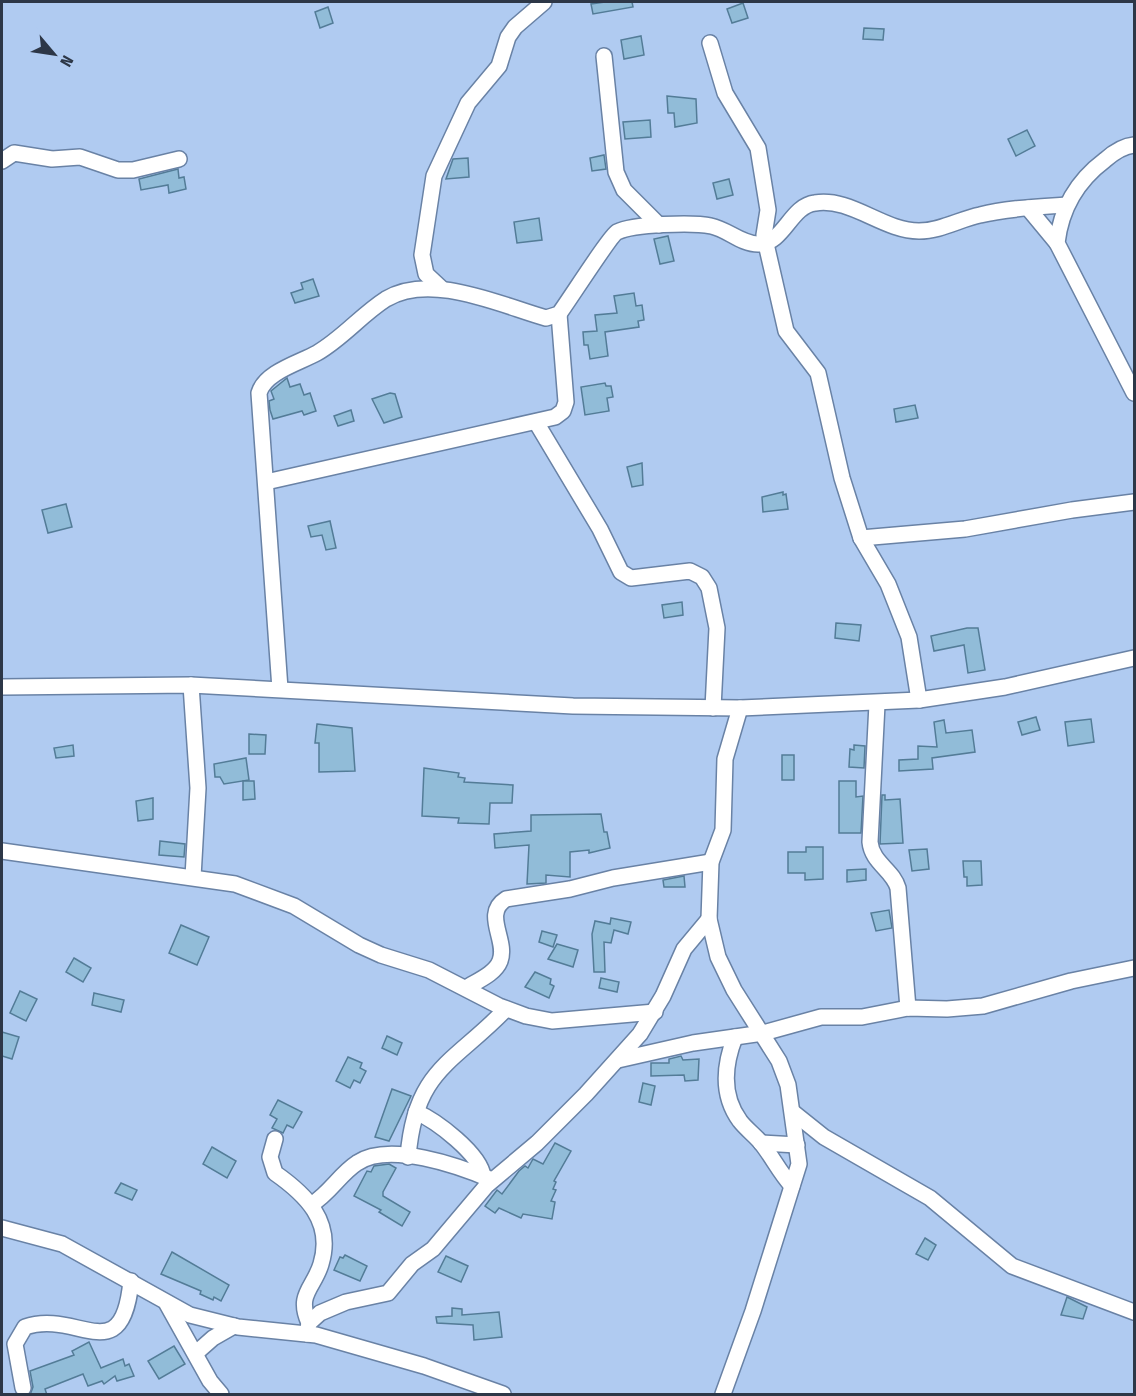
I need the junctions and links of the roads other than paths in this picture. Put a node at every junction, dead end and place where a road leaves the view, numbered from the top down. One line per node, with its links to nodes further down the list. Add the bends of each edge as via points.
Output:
1 (544, 2): 12 (street, via 508,37 499,66 468,104 434,176 422,255 426,274)
2 (710, 43): 10 (street, via 726,93 758,148 768,210)
3 (604, 56): 9 (street, via 616,172 624,190)
4 (1134, 145): 7 (street, via 1115,152 1084,177)
5 (179, 159): 6 (street, via 133,170 118,170 80,157 52,159 14,153)
6 (2, 161)
7 (1066, 205): 8 (street); 11 (street)
8 (1028, 208): 10 (street, via 980,215 920,231 903,230 831,202 814,202 804,206); 11 (street)
9 (659, 225): 10 (street, via 711,226 747,242); 13 (street, via 632,225 614,234)
10 (766, 243): 18 (street, via 786,331 818,373 842,478)
11 (1057, 243): 14 (street)
12 (441, 288): 13 (street, via 546,318); 16 (street, via 413,289 389,298 371,309 336,342 261,384)
13 (560, 314): 15 (street, via 566,402 555,417)
14 (1134, 393)
15 (536, 422): 16 (street); 25 (street, via 621,572 631,578 690,571 702,577 709,588 717,628)
16 (266, 482): 22 (street)
17 (1134, 502): 18 (street, via 965,529)
18 (861, 538): 23 (street, via 888,584 909,638)
19 (1134, 658): 23 (street, via 1005,687)
20 (191, 685): 21 (street); 22 (street); 29 (street, via 198,788)
21 (2, 687)
22 (280, 689): 25 (street, via 573,706)
23 (920, 700): 24 (street)
24 (877, 704): 26 (street); 33 (street, via 870,842 874,858 896,880 898,888)
25 (713, 708): 26 (street)
26 (740, 708): 28 (street, via 725,759 723,830)
27 (2, 851): 29 (street)
28 (711, 862): 30 (street); 32 (street, via 500,902 495,917 502,942 500,961 490,973)
29 (193, 877): 32 (street, via 235,884 294,906 359,945)
30 (709, 919): 35 (street, via 684,949); 36 (street, via 718,957 734,990)
31 (1134, 968): 33 (street, via 983,1006)
32 (466, 988): 34 (street)
33 (908, 1008): 36 (street, via 862,1017 810,1019)
34 (506, 1009): 35 (street, via 552,1021); 39 (street, via 439,1069 424,1090)
35 (655, 1012): 38 (street)
36 (763, 1033): 37 (street); 40 (street, via 779,1061)
37 (735, 1037): 38 (street); 42 (street, via 726,1069 729,1098 741,1122)
38 (618, 1060): 45 (street, via 559,1122)
39 (416, 1112): 44 (street); 45 (street, via 471,1151)
40 (794, 1113): 43 (street); 51 (street, via 824,1137 930,1198 1012,1266)
41 (275, 1139): 47 (street, via 270,1157 274,1173 291,1182)
42 (761, 1143): 43 (street); 46 (street)
43 (797, 1145): 46 (street, via 798,1164)
44 (408, 1156): 45 (street); 47 (street, via 374,1155 358,1162)
45 (488, 1178): 53 (street, via 433,1249 412,1264 388,1293 346,1302 320,1313)
46 (792, 1186): 58 (street)
47 (312, 1204): 53 (street, via 324,1247 321,1266 305,1296)
48 (2, 1228): 49 (street, via 62,1244)
49 (131, 1281): 50 (street); 55 (street, via 125,1316 117,1328 92,1331 51,1322 25,1327 15,1344)
50 (168, 1304): 52 (street, via 190,1315); 54 (street)
51 (1134, 1312)
52 (234, 1326): 53 (street); 54 (street)
53 (308, 1328): 57 (street)
54 (196, 1353): 56 (street)
55 (24, 1388)
56 (221, 1395)
57 (503, 1395)
58 (723, 1395)

